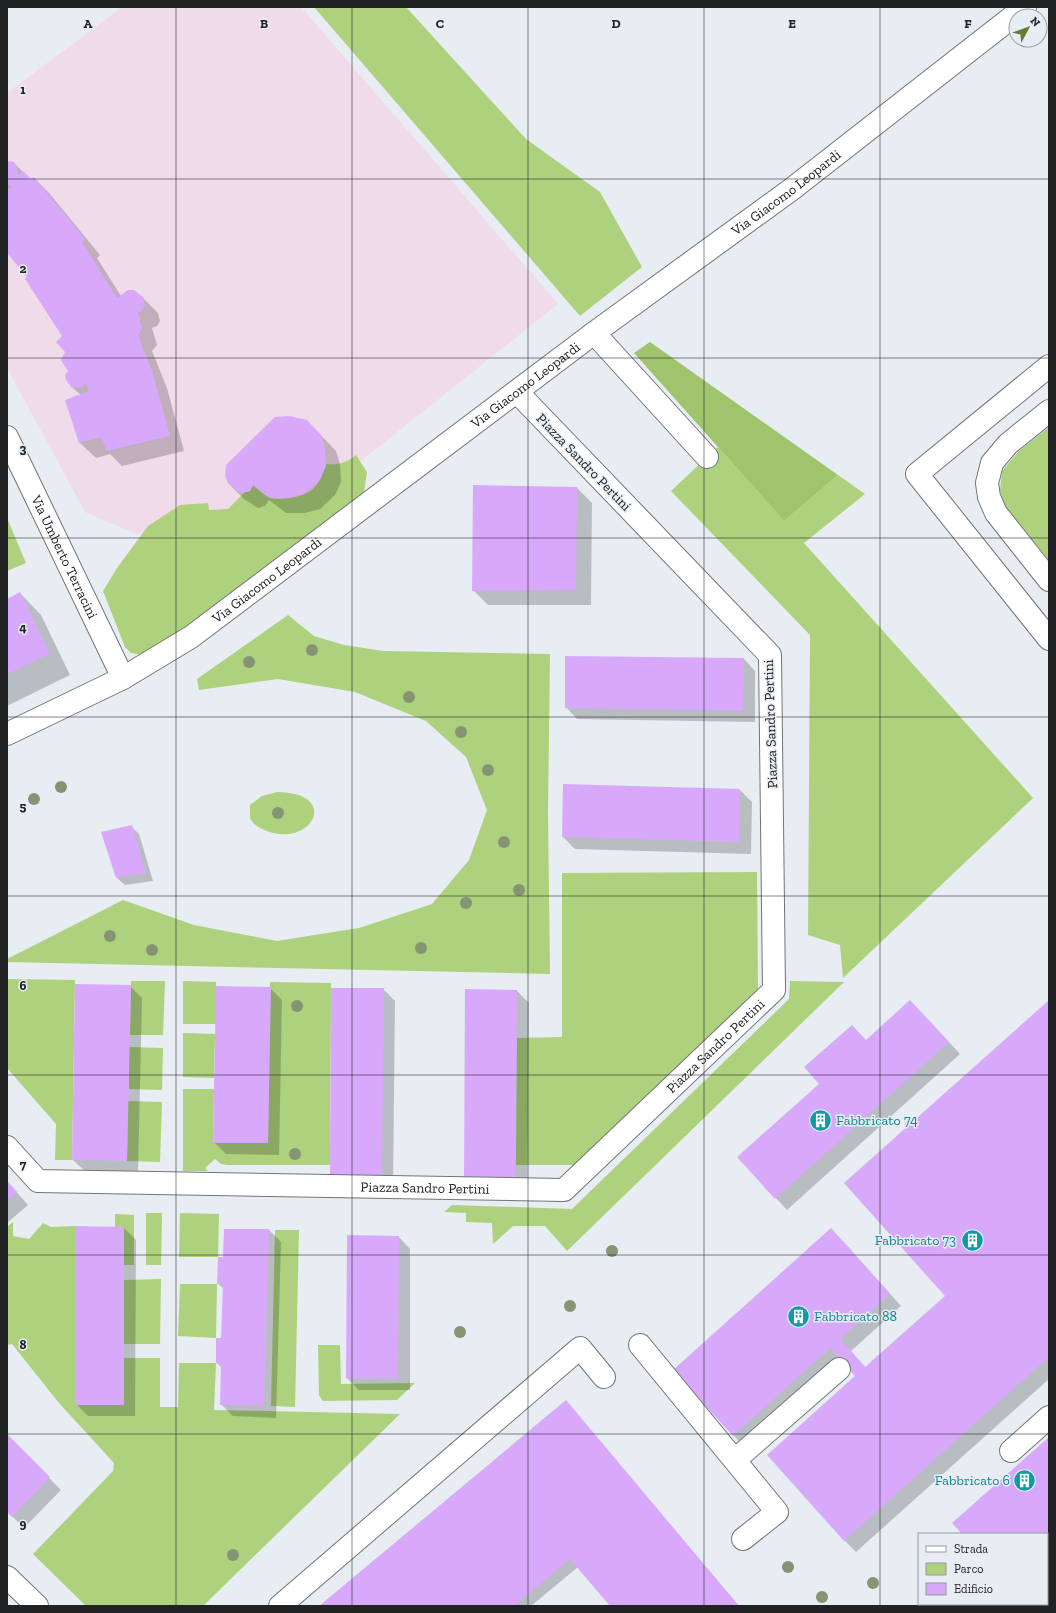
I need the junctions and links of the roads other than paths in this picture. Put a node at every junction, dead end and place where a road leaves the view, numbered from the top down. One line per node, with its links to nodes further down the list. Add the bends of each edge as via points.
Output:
1 (1025, 7): 2 (street, Via Giacomo Leopardi, via 792,189)
2 (594, 333): 4 (street, Via Giacomo Leopardi); 7 (street)
3 (1049, 366): 9 (street, via 917,474)
4 (516, 392): 10 (street, Via Giacomo Leopardi, via 191,637); 12 (street, Piazza Sandro Pertini, via 770,655 774,990 564,1190 38,1181)
5 (1049, 411): 8 (street, via 1008,444 992,464 987,483 989,497 996,513)
6 (7, 437): 10 (street, Via Umberto Terracini)
7 (707, 457)
8 (1049, 580)
9 (1049, 638)
10 (123, 678): 11 (street, Via Giacomo Leopardi)
11 (7, 734)
12 (7, 1147)
13 (640, 1345): 18 (street)
14 (839, 1369): 18 (street)
15 (604, 1377): 22 (street, via 580,1348)
16 (1049, 1417): 17 (street)
17 (1011, 1450)
18 (735, 1460): 19 (street, via 777,1512)
19 (743, 1539)
20 (7, 1576): 21 (street)
21 (37, 1606)
22 (280, 1606)

